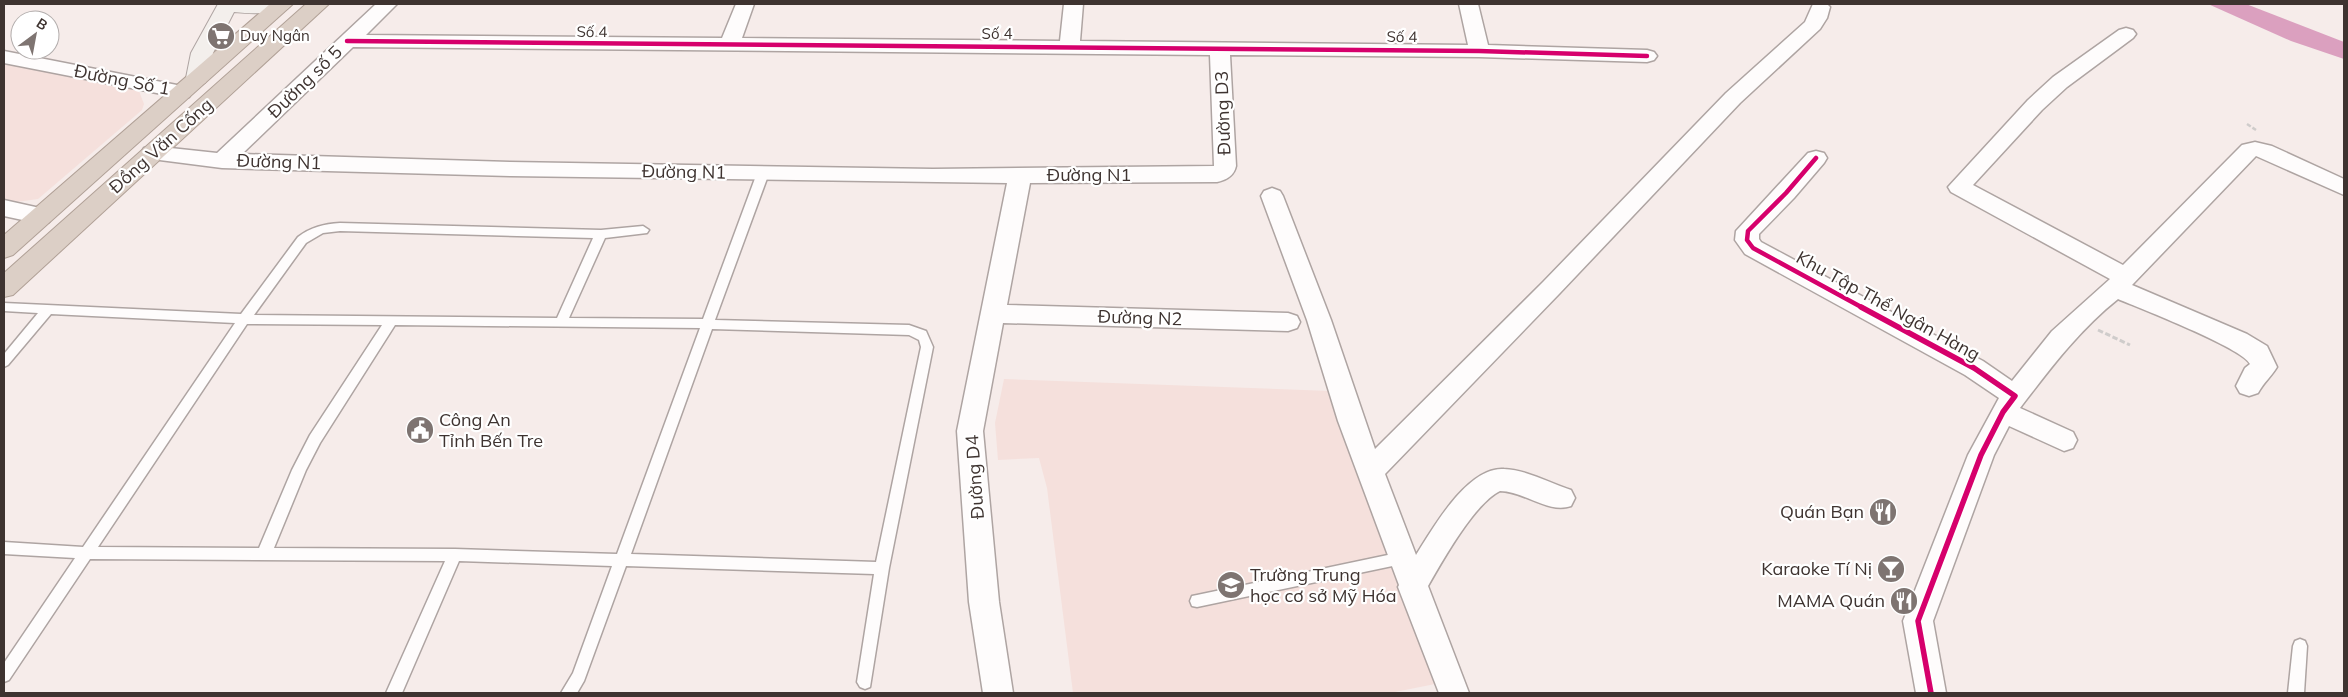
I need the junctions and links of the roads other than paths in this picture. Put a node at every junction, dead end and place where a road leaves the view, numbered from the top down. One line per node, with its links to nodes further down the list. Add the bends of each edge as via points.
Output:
1 (281, 4): 7 (street, via 254,8); 17 (highway, Đồng Văn Cống)
2 (318, 4): 18 (highway, Đồng Văn Cống)
3 (387, 4): 10 (street, Đường số 5)
4 (745, 4): 11 (street)
5 (1074, 4): 12 (street)
6 (1469, 4): 14 (street)
7 (228, 5): 17 (street)
8 (1820, 8): 45 (street, via 1813,25 1733,98 1552,288)
9 (2126, 34): 31 (street, via 2060,82 1959,187)
10 (348, 41): 11 (street, Số 4); 20 (street, Đường số 5)
11 (729, 46): 12 (street, Số 4)
12 (1069, 47): 13 (street, Số 4)
13 (1220, 48): 14 (street, Số 4); 23 (street, Đường D3, via 1225,166)
14 (1479, 51): 15 (street, Số 4)
15 (1647, 56)
16 (4, 57): 17 (street, Đường Số 1)
17 (189, 85): 27 (highway, Đồng Văn Cống)
18 (152, 153): 20 (street, Đường N1); 32 (highway, Đồng Văn Cống)
19 (1816, 158): 43 (street, Khu Tập Thể Ngân Hàng, via 1748,231 1747,240 1753,248 1974,368)
20 (222, 161): 21 (street, Đường N1)
21 (763, 173): 22 (street, Đường N1); 40 (lane)
22 (1020, 175): 23 (street, Đường N1); 35 (street, Đường D4)
23 (1217, 175)
24 (2344, 188): 31 (street, via 2264,151 2250,150)
25 (1272, 196): 45 (street, via 1319,320)
26 (4, 208): 27 (street)
27 (41, 216): 30 (highway, Đồng Văn Cống)
28 (643, 230): 29 (lane)
29 (601, 234): 36 (lane, via 318,229 302,240); 39 (lane)
30 (4, 250)
31 (2121, 282): 42 (street, via 2258,353 2264,367); 43 (street, via 2078,319)
32 (4, 288)
33 (4, 307): 34 (lane)
34 (48, 309): 36 (lane); 41 (lane)
35 (993, 314): 38 (street, Đường N2); 61 (street, Đường D4, via 970,431 984,602)
36 (244, 319): 37 (lane); 48 (lane)
37 (391, 320): 39 (lane); 49 (lane, via 315,439)
38 (1288, 322)
39 (561, 323): 40 (lane)
40 (706, 324): 52 (lane); 53 (lane, via 909,330 925,336 927,347)
41 (4, 362)
42 (2248, 386)
43 (2009, 404): 44 (street); 63 (street, via 1981,455 1918,621)
44 (2064, 440)
45 (1370, 471): 51 (street)
46 (1561, 498): 54 (street, via 1512,482 1492,482 1482,489 1442,538)
47 (4, 548): 48 (lane)
48 (87, 553): 49 (lane); 57 (lane)
49 (264, 554): 50 (lane)
50 (455, 555): 52 (lane); 59 (lane)
51 (1402, 558): 54 (street); 55 (lane)
52 (622, 560): 53 (lane); 60 (lane, via 579,676)
53 (882, 568): 58 (lane)
54 (1412, 586): 62 (street)
55 (1197, 601)
56 (2300, 646): 64 (lane)
57 (4, 675)
58 (865, 682)
59 (394, 693)
60 (569, 693)
61 (998, 693)
62 (1454, 693)
63 (1931, 693)
64 (2296, 693)

